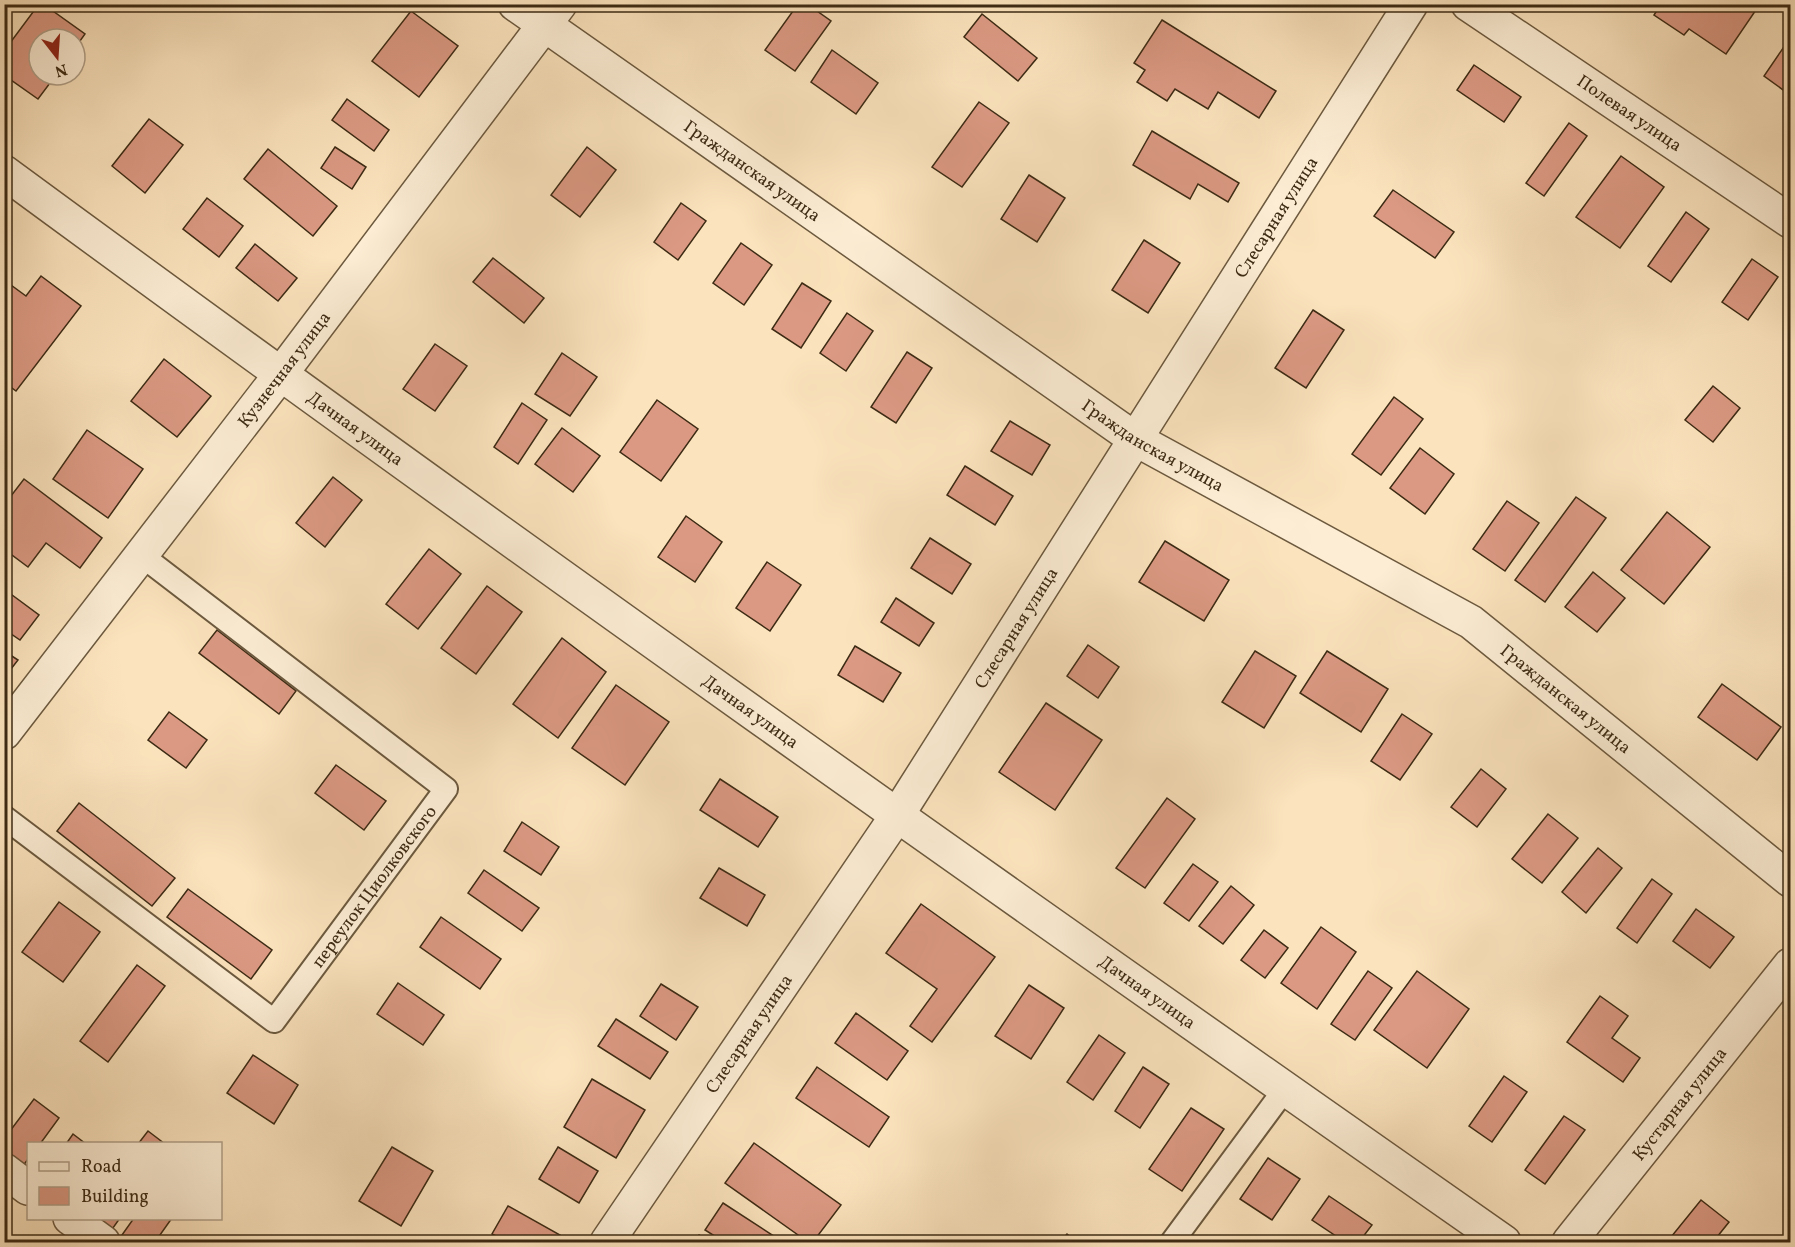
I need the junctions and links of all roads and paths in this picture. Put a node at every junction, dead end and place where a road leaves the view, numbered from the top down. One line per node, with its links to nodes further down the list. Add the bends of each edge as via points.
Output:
1 (515, 4): 4 (street, Гражданская улица)
2 (1411, 4): 8 (street, Слесарная улица)
3 (1468, 4): 6 (street, Полевая улица)
4 (552, 15): 7 (street, Кузнечная улица); 8 (street, Гражданская улица)
5 (4, 172): 7 (street, Дачная улица)
6 (1791, 220)
7 (280, 375): 9 (street, Кузнечная улица); 11 (street, Дачная улица)
8 (1135, 439): 11 (street, Слесарная улица); 13 (street, Гражданская улица, via 1471,622)
9 (141, 555): 10 (street, Кузнечная улица); 12 (lane, переулок Циолковского, via 446,789 274,1021)
10 (4, 733)
11 (898, 814): 15 (street, Дачная улица); 20 (street, Слесарная улица)
12 (4, 817)
13 (1791, 880)
14 (1791, 965): 23 (street, Кустарная улица)
15 (1285, 1089): 21 (lane); 22 (street, Дачная улица)
16 (4, 1170): 17 (street)
17 (27, 1187)
18 (73, 1220): 19 (street)
19 (103, 1242)
20 (607, 1242)
21 (1172, 1242)
22 (1504, 1242)
23 (1569, 1242)

